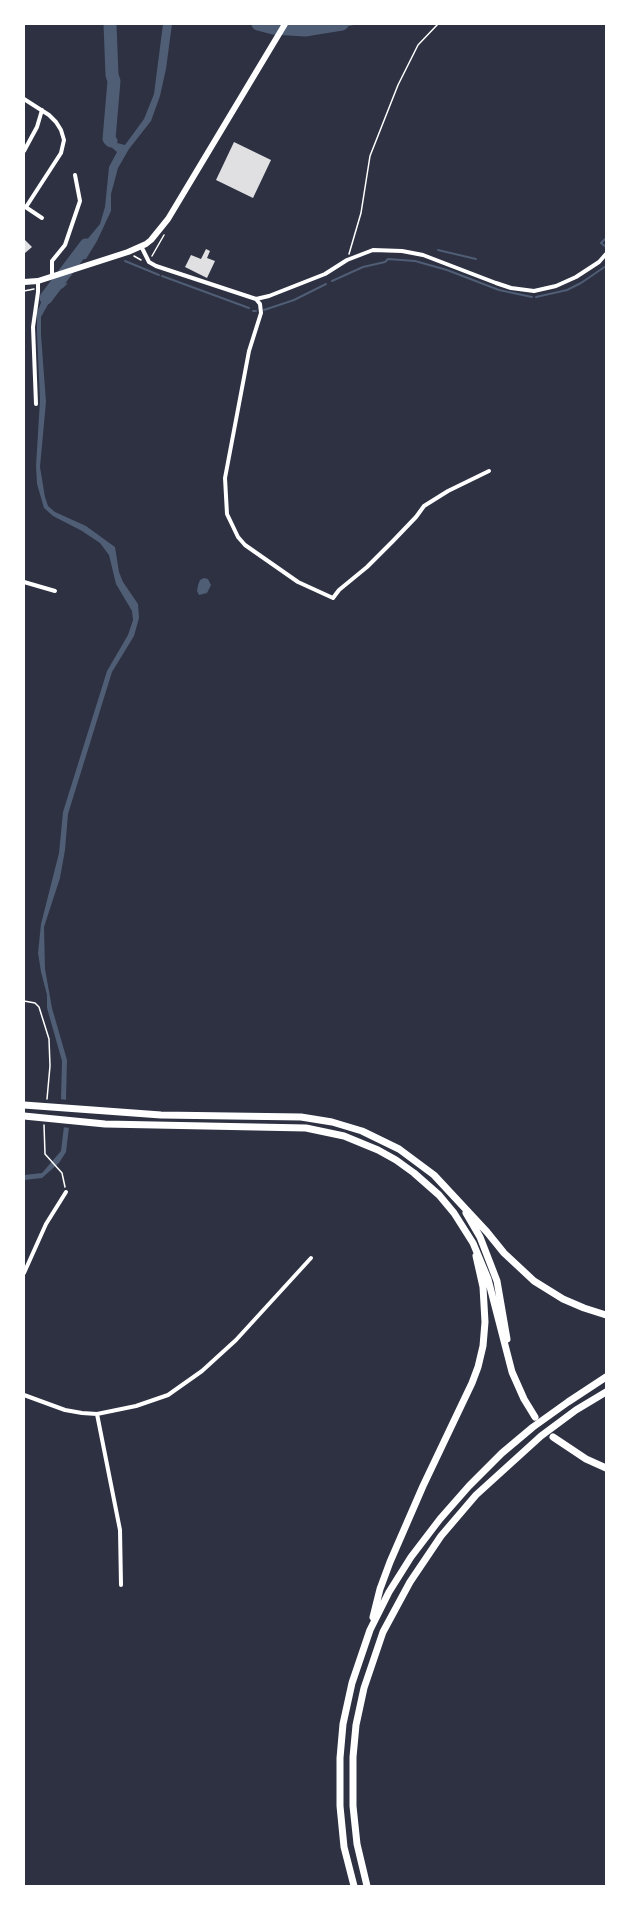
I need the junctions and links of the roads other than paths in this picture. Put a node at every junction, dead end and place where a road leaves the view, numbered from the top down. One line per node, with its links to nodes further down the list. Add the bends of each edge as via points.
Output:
1 (285, 24): 8 (main road, via 168,219 151,240)
2 (24, 99): 3 (street)
3 (42, 110): 4 (street, via 37,127); 6 (street, via 61,130 63,146)
4 (24, 150)
5 (75, 175): 10 (street, via 80,201 64,245 52,261)
6 (25, 207): 7 (street)
7 (42, 218)
8 (141, 246): 10 (main road); 13 (street, via 152,264 214,287)
9 (606, 254): 13 (street, via 599,262 576,277 556,286 534,291 511,288 423,255 373,250 347,260 325,274)
10 (52, 276): 11 (main road)
11 (38, 281): 12 (main road); 14 (street, via 32,327)
12 (24, 282)
13 (256, 299): 15 (street, via 260,304 261,313 249,351 225,478 225,497 227,514 238,537 262,558 298,582 333,598 388,546 424,506)
14 (36, 404)
15 (489, 471)
16 (24, 582): 17 (street)
17 (55, 592)
18 (25, 1105): 21 (highway, via 161,1115 286,1116 317,1119 362,1131 393,1146 419,1163)
19 (24, 1116): 22 (highway, via 105,1124 306,1128 327,1132 360,1142 384,1153 412,1171 449,1207)
20 (66, 1192): 24 (street, via 46,1224)
21 (460, 1202): 25 (highway, via 504,1253 534,1281 563,1299); 26 (highway, via 480,1236 497,1281 506,1324)
22 (473, 1243): 26 (highway, via 488,1279); 35 (highway, via 485,1304 483,1346 478,1367 390,1562)
23 (311, 1258): 30 (street, via 236,1340 183,1386 150,1403)
24 (24, 1273)
25 (606, 1315)
26 (510, 1362): 31 (highway, via 522,1394)
27 (606, 1377): 35 (highway, via 533,1428 502,1453 469,1486 440,1519 400,1573)
28 (606, 1392): 37 (highway, via 541,1436 476,1495 441,1536 410,1582 383,1632 364,1688 356,1725 353,1757 353,1806 357,1844)
29 (24, 1395): 30 (street, via 64,1410)
30 (97, 1414): 34 (street, via 120,1530)
31 (535, 1416)
32 (553, 1436): 33 (highway, via 586,1459)
33 (606, 1468)
34 (121, 1585)
35 (370, 1630): 36 (highway, via 352,1683 343,1724 340,1758 340,1806 344,1846)
36 (354, 1886)
37 (367, 1886)

